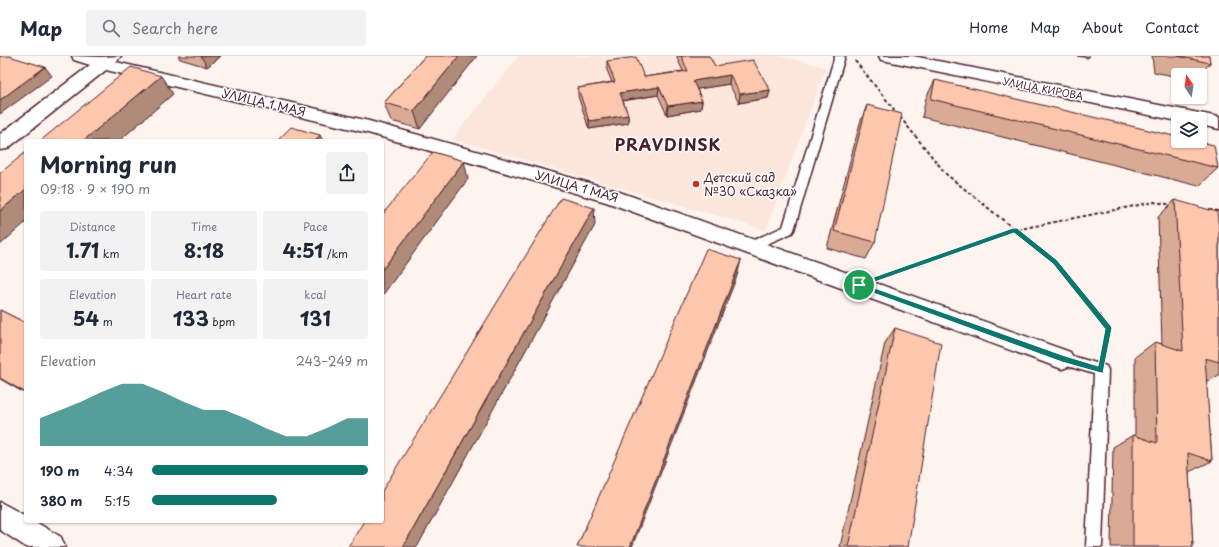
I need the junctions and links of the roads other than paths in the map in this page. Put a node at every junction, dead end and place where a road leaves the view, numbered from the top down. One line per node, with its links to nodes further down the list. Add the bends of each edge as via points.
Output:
1 (80, 56): 4 (street, УЛИЦА 1 МАЯ)
2 (840, 56): 9 (lane, via 788,230)
3 (887, 56): 5 (street, УЛИЦА КИРОВА)
4 (109, 60): 8 (street); 9 (street, УЛИЦА 1 МАЯ, via 369,127 611,196)
5 (1171, 113)
6 (1207, 121): 7 (street, УЛИЦА КИРОВА)
7 (1219, 123)
8 (0, 144)
9 (751, 246): 10 (street, УЛИЦА 1 МАЯ)
10 (1062, 358): 13 (lane, via 1101,370)
11 (0, 514): 12 (street)
12 (52, 547)
13 (1094, 547)

